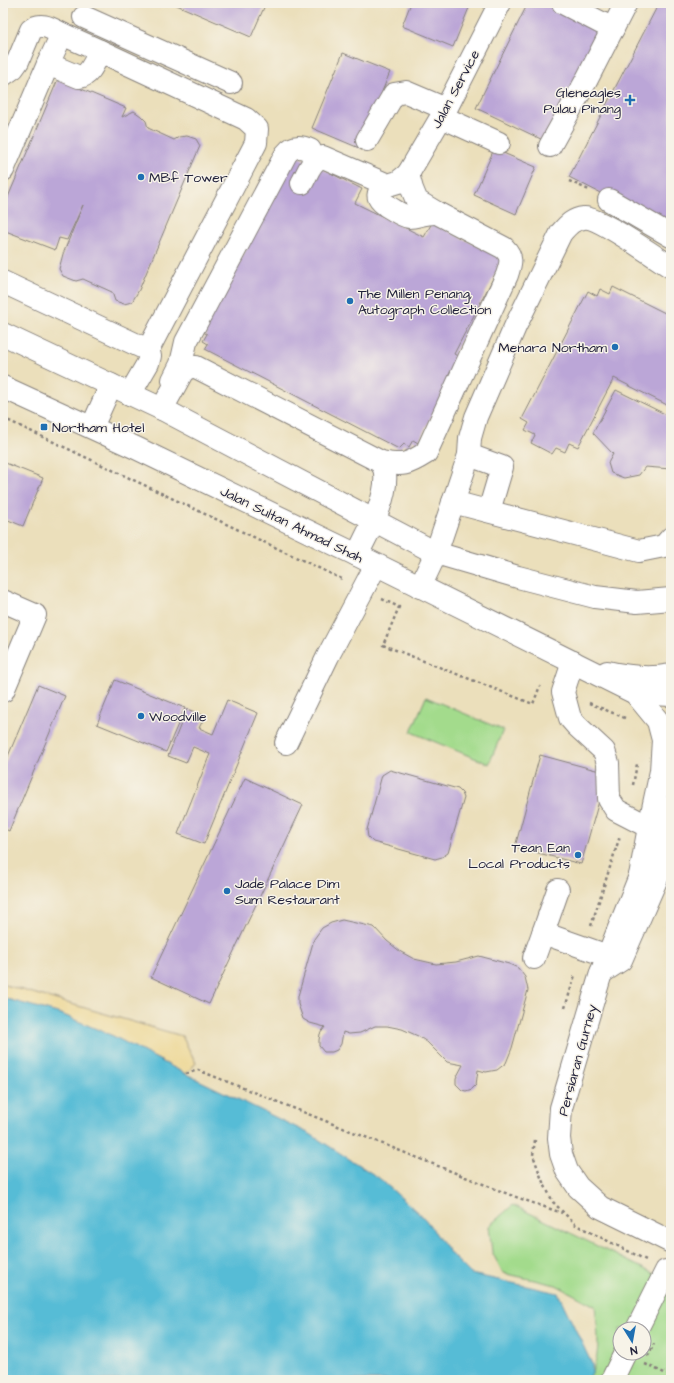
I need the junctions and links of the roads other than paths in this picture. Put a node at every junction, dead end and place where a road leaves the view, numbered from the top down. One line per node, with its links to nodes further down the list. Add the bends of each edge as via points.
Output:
1 (500, 3): 11 (main road, Jalan Service)
2 (563, 3): 5 (main road)
3 (626, 3): 5 (main road)
4 (87, 10): 6 (main road); 10 (main road)
5 (613, 29): 14 (main road)
6 (68, 36): 7 (main road); 8 (main road); 9 (main road, via 42,26 35,26 18,61)
7 (100, 52): 8 (main road, via 83,77); 25 (main road, via 246,119 257,129 256,143)
8 (48, 64): 15 (main road)
9 (3, 75)
10 (231, 83)
11 (444, 113): 12 (main road, via 406,92 394,94); 13 (main road); 16 (main road, Jalan Service)
12 (367, 140)
13 (499, 143)
14 (550, 146)
15 (3, 170)
16 (408, 174): 17 (main road, via 398,182); 19 (main road, via 412,189)
17 (380, 187): 19 (main road, via 381,202 403,216); 24 (main road, via 323,157 318,158 304,172 310,150 296,146 290,149)
18 (609, 200): 20 (main road)
19 (412, 209): 31 (main road, via 437,213 504,248 510,254 511,264 503,272)
20 (671, 236)
21 (671, 266): 32 (main road, via 600,223 586,217 572,221 561,233 512,334 476,417 470,438)
22 (3, 282): 25 (main road)
23 (3, 334): 28 (main road)
24 (186, 344): 26 (main road, via 190,360); 29 (main road, via 179,369)
25 (148, 350): 28 (main road, via 148,363)
26 (196, 367): 29 (main road, via 183,371); 33 (main road)
27 (3, 387): 30 (main road, Jalan Sultan Ahmad Shah)
28 (121, 389): 29 (main road); 30 (main road)
29 (161, 408): 36 (main road)
30 (92, 427): 39 (main road, Jalan Sultan Ahmad Shah)
31 (426, 453): 33 (main road, via 410,463 397,465); 36 (main road, via 396,488)
32 (469, 455): 34 (main road); 35 (main road, via 502,467)
33 (381, 462): 36 (main road, via 385,472)
34 (453, 502): 35 (main road); 38 (main road)
35 (489, 510): 37 (main road, via 639,551 664,546)
36 (378, 522): 38 (main road); 39 (main road)
37 (671, 538)
38 (436, 553): 40 (main road); 41 (main road, via 595,597 637,602)
39 (367, 560): 40 (main road, Jalan Sultan Ahmad Shah); 48 (main road, via 328,656)
40 (420, 587): 43 (main road, Jalan Sultan Ahmad Shah)
41 (671, 599)
42 (3, 601): 45 (main road, via 35,615)
43 (576, 664): 44 (main road, Jalan Sultan Ahmad Shah, via 620,675 649,678); 46 (main road, Jalan Sultan Ahmad Shah); 50 (main road, via 563,692 570,718 604,751 608,763 609,799 616,810)
44 (671, 675)
45 (3, 691)
46 (635, 693): 47 (main road); 50 (main road, Jalan Sultan Ahmad Shah, via 658,721 663,740 661,771)
47 (671, 695)
48 (286, 743)
49 (671, 807): 52 (main road)
50 (649, 827): 52 (main road, Jalan Sultan Ahmad Shah)
51 (671, 846): 56 (main road, via 621,960)
52 (640, 876): 56 (main road, Persiaran Gurney)
53 (558, 890): 54 (main road)
54 (543, 933): 55 (main road); 56 (main road)
55 (534, 958)
56 (604, 964): 57 (main road, Persiaran Gurney, via 561,1108 561,1154 567,1171 578,1187 600,1207)
57 (671, 1242)
58 (666, 1271): 59 (main road)
59 (641, 1321)
60 (621, 1361): 61 (main road)
61 (612, 1380)

